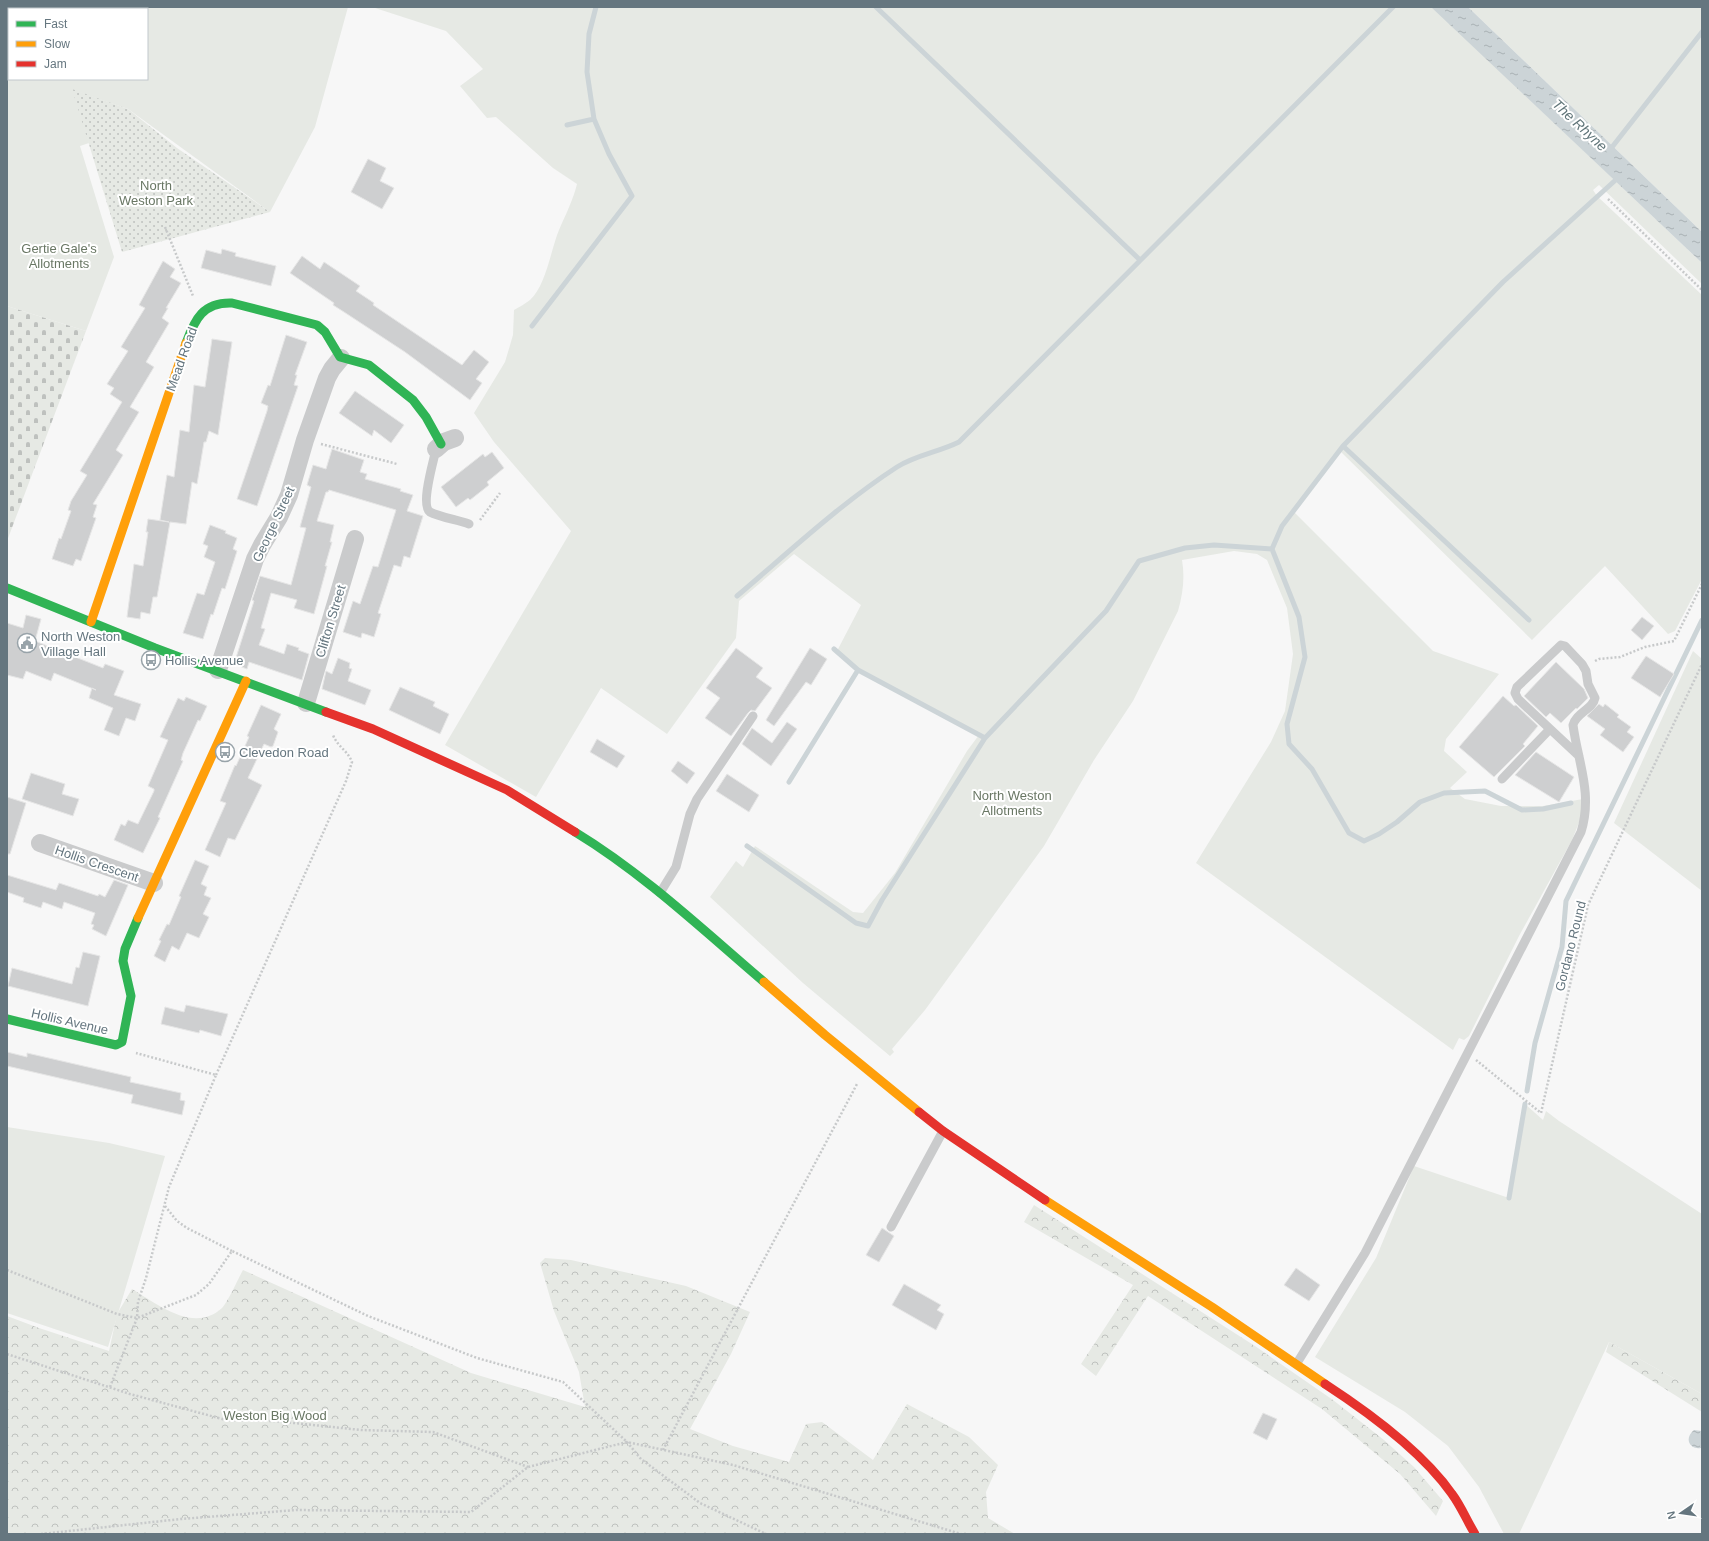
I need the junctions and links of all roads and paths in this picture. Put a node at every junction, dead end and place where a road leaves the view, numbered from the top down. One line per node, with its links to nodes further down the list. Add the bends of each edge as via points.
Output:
1 (1608, 199): 3 (path)
2 (165, 227): 4 (path)
3 (1702, 290)
4 (200, 313): 5 (main road, Mead Road, via 228,302 314,323 325,332); 14 (main road, Mead Road, via 192,327)
5 (341, 358): 6 (street, George Street, via 327,378); 7 (main road, via 369,365 412,400)
6 (306, 440): 8 (path); 17 (street, George Street, via 285,504 255,560)
7 (444, 444): 10 (lane, via 426,497 427,507 430,512)
8 (397, 464)
9 (500, 493): 10 (path, via 476,524)
10 (469, 524)
11 (355, 536): 19 (street, Clifton Street)
12 (1702, 584): 16 (path, via 1674,641 1645,647 1620,657 1596,660)
13 (7, 588): 14 (main road)
14 (91, 622): 17 (main road)
15 (1702, 664): 30 (path, Gordano Round, via 1588,905 1541,1113)
16 (1584, 668): 22 (lane, via 1580,660 1561,645 1516,688 1515,694 1518,699); 23 (lane, via 1595,699 1575,719 1573,726)
17 (218, 670): 18 (main road)
18 (246, 682): 19 (main road); 26 (main road, Hollis Avenue)
19 (306, 704): 20 (main road)
20 (329, 712): 27 (main road, via 507,790 619,860); 32 (path, via 330,728 335,742 349,754 352,762 346,781)
21 (753, 716): 27 (lane, via 697,799 690,814 676,867)
22 (1550, 728): 23 (lane); 24 (lane)
23 (1580, 756): 30 (lane, via 1586,807 1581,832)
24 (1502, 779)
25 (40, 844): 26 (street, Hollis Crescent)
26 (154, 883): 29 (main road, Hollis Avenue, via 123,956 130,1003 122,1042)
27 (660, 893): 31 (main road)
28 (7, 1019): 29 (main road, Hollis Avenue)
29 (116, 1045): 32 (path, via 122,1049)
30 (1468, 1053): 40 (lane, via 1365,1253)
31 (865, 1068): 33 (main road); 43 (path)
32 (216, 1075): 34 (path, via 169,1187)
33 (943, 1131): 35 (lane); 40 (main road, via 1047,1202)
34 (164, 1206): 36 (path, via 187,1228); 38 (path, via 138,1302)
35 (891, 1227)
36 (232, 1251): 38 (path, via 209,1284 196,1295); 42 (path, via 368,1316 477,1358 563,1382)
37 (7, 1270): 38 (path, via 117,1314)
38 (137, 1318): 41 (path)
39 (7, 1354): 41 (path)
40 (1297, 1363): 48 (main road, via 1370,1415 1432,1470 1452,1494)
41 (110, 1387): 44 (path, via 226,1420 276,1421 361,1430 433,1432)
42 (627, 1442): 43 (path); 44 (path); 46 (path, via 641,1459 700,1503)
43 (663, 1450): 47 (path, via 733,1465)
44 (528, 1468): 45 (path, via 470,1512 296,1510)
45 (41, 1534)
46 (766, 1534)
47 (961, 1534)
48 (1475, 1534)

